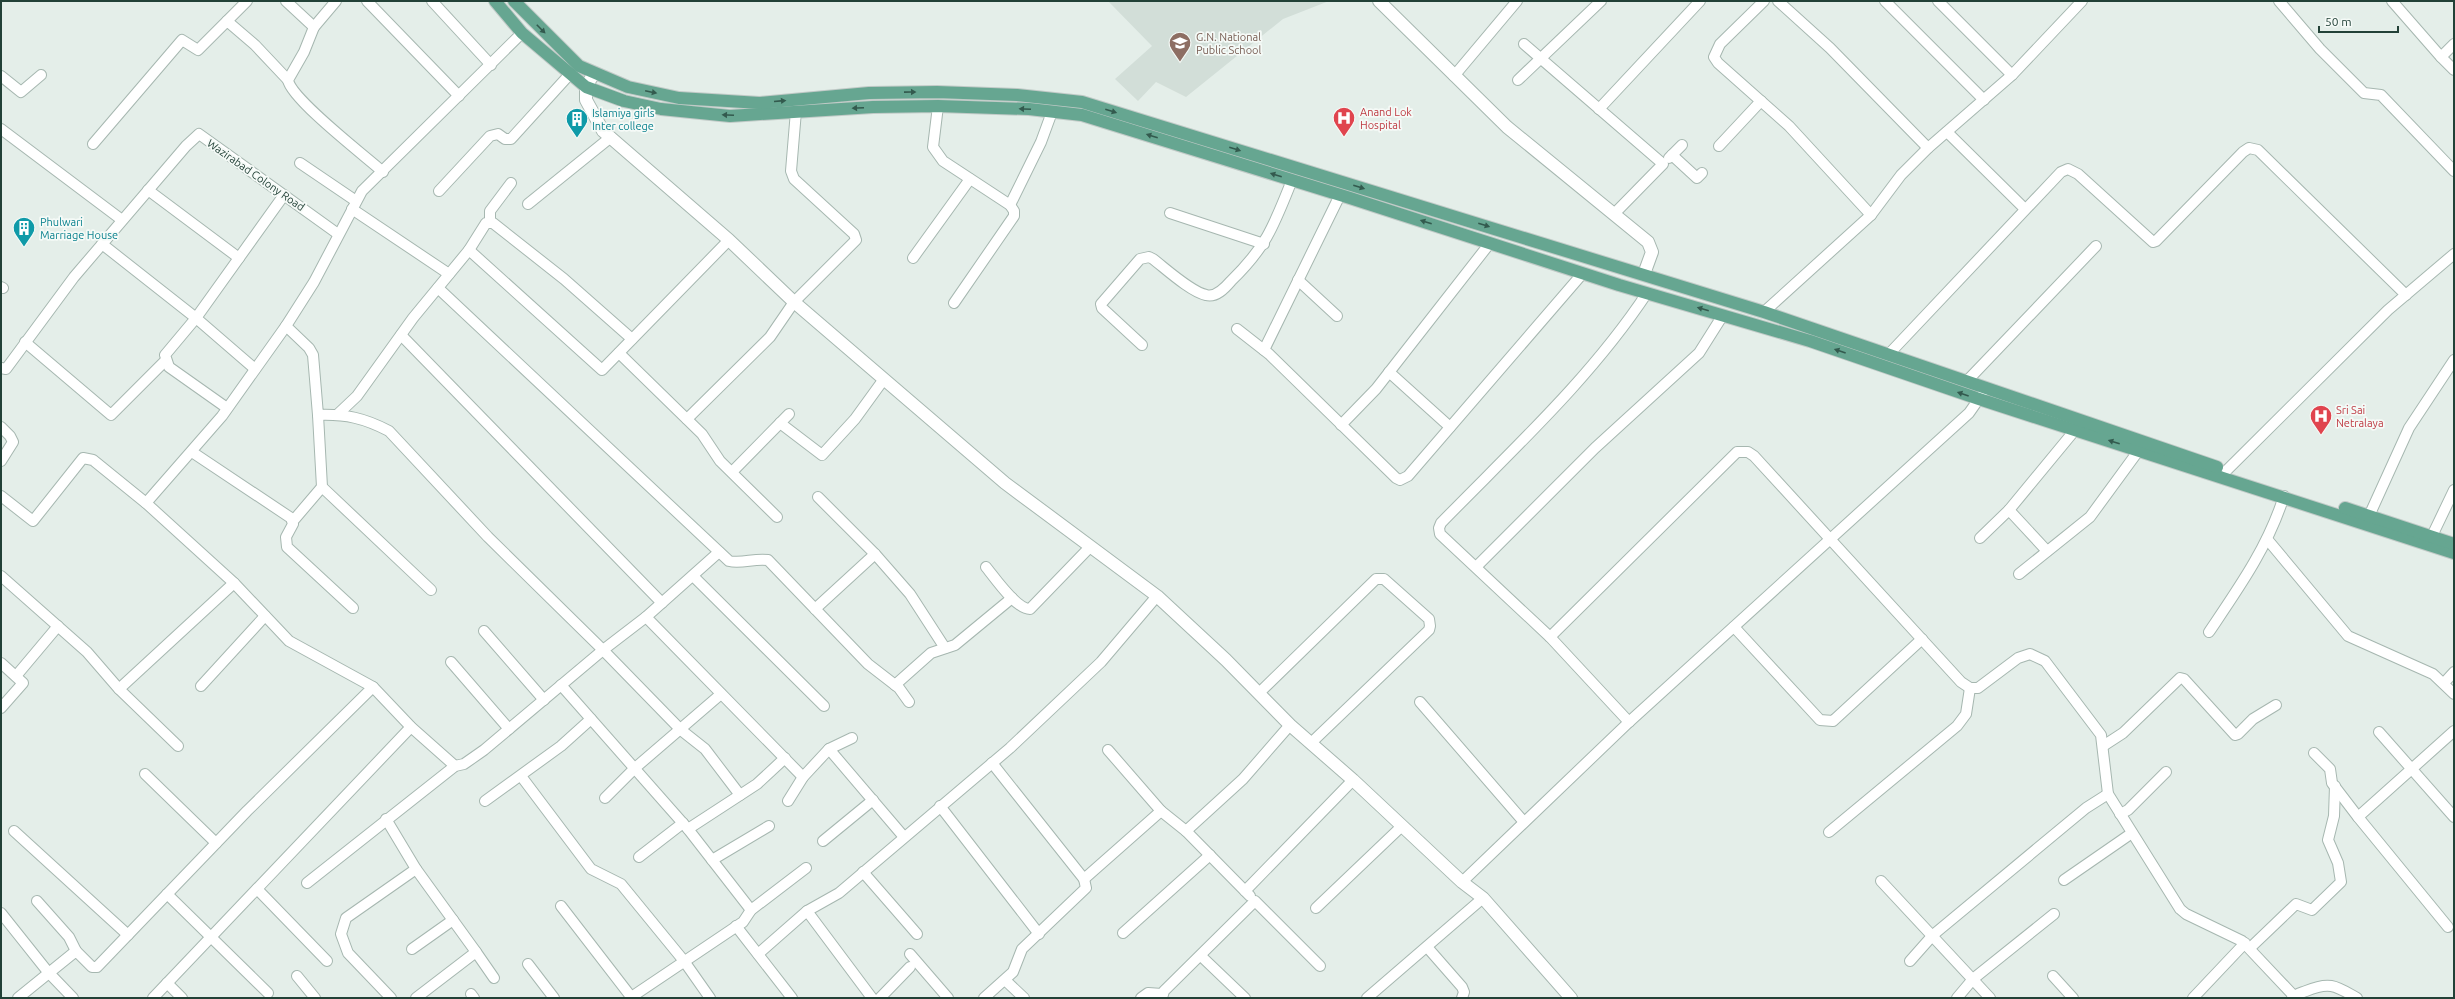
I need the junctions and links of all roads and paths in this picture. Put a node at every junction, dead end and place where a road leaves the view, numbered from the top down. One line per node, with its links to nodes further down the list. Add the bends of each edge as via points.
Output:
1 (247, 1): 19 (street)
2 (286, 1): 20 (street)
3 (336, 1): 20 (street)
4 (367, 1): 37 (street)
5 (432, 1): 26 (street)
6 (495, 1): 21 (main road)
7 (514, 1): 28 (main road, one-way to 28, via 579,66)
8 (1517, 1): 33 (street)
9 (1601, 1): 25 (street)
10 (1700, 1): 41 (street)
11 (1764, 1): 39 (street, via 1720,44 1714,57)
12 (1778, 1): 50 (street, via 1830,48)
13 (1885, 1): 38 (street)
14 (1938, 1): 31 (street)
15 (2082, 1): 31 (street)
16 (2279, 1): 54 (street, via 2320,49 2364,93 2381,95)
17 (2392, 1): 24 (street)
18 (1386, 3): 33 (street)
19 (227, 21): 34 (street, via 255,45); 47 (street, via 198,50 182,40)
20 (314, 27): 34 (street, via 304,52)
21 (522, 33): 26 (street); 29 (main road)
22 (1524, 44): 25 (street)
23 (2454, 44): 24 (street)
24 (2440, 57): 27 (street)
25 (1539, 58): 35 (street); 41 (street)
26 (491, 65): 37 (street)
27 (2454, 70)
28 (594, 73): 36 (street); 85 (main road, one-way to 85, via 628,87 679,98 746,102 869,93 937,92 1073,100)
29 (570, 74): 36 (main road); 61 (street, via 512,139 505,139 498,134 490,136)
30 (41, 75): 32 (street, via 20,92)
31 (2012, 75): 38 (street)
32 (1, 76)
33 (1454, 76): 69 (street, via 1507,127)
34 (288, 80): 55 (street, via 289,86 309,108)
35 (1518, 80)
36 (586, 87): 42 (main road, one-way to 36, via 730,116 693,113 632,102); 46 (street, via 586,100 603,131)
37 (458, 96): 55 (street)
38 (1984, 100): 45 (street)
39 (1761, 101): 49 (street); 70 (street, via 1789,126)
40 (938, 106): 42 (main road, one-way to 42); 43 (main road, one-way to 40); 57 (street, via 933,147 943,160)
41 (1599, 109): 53 (street)
42 (796, 111): 90 (street, via 791,171 794,179 854,234 856,240)
43 (1052, 112): 58 (main road, one-way to 43, via 1082,115); 66 (street, via 1041,142)
44 (1, 129): 71 (street)
45 (1947, 132): 50 (street); 67 (street)
46 (611, 138): 64 (street); 74 (street)
47 (92, 144)
48 (1682, 145): 51 (street)
49 (1719, 146)
50 (1928, 148): 70 (street, via 1902,175)
51 (1672, 155): 53 (street); 56 (street, via 1697,178)
52 (300, 162): 65 (street)
53 (1663, 164): 69 (street)
54 (2454, 171)
55 (383, 172): 65 (street, via 362,191)
56 (1702, 173)
57 (970, 179): 66 (street); 82 (street)
58 (1292, 180): 63 (main road); 77 (street)
59 (511, 183): 72 (street, via 490,210)
60 (148, 190): 62 (street, Wazirabad Colony Road, via 199,134); 71 (street, Wazirabad Colony Road); 81 (street)
61 (439, 191)
62 (284, 194): 73 (street, Wazirabad Colony Road); 81 (street)
63 (1340, 195): 75 (main road, one-way to 63); 86 (street)
64 (528, 204)
65 (354, 205): 73 (street); 84 (street)
66 (1010, 206): 91 (street, via 1014,216)
67 (2025, 209): 89 (street, via 2061,172 2072,170 2150,241 2156,241 2243,152 2249,148 2258,150); 104 (street)
68 (1170, 213): 77 (street)
69 (1614, 214): 85 (street, via 1651,247 1652,252)
70 (1871, 215): 92 (street)
71 (122, 220): 76 (street, Wazirabad Colony Road)
72 (490, 222): 79 (street); 99 (street, via 564,279)
73 (338, 234): 96 (street, via 314,282)
74 (730, 240): 90 (street); 99 (street)
75 (1490, 243): 83 (main road); 109 (street)
76 (102, 244): 95 (street); 100 (street, Wazirabad Colony Road)
77 (1264, 244): 101 (street, via 1247,265 1214,295 1206,296 1153,259 1140,259 1102,304 1102,308)
78 (2096, 246): 111 (street)
79 (469, 250): 84 (street); 103 (street, via 602,370)
80 (2454, 254): 89 (street)
81 (239, 258): 95 (street)
82 (914, 258)
83 (1584, 273): 88 (main road); 121 (street)
84 (449, 274): 87 (street)
85 (1644, 274): 92 (main road)
86 (1298, 280): 94 (street); 102 (street)
87 (438, 288): 98 (street); 145 (street)
88 (1647, 293): 93 (main road, one-way to 88); 148 (street, via 1595,364 1441,523 1440,534)
89 (2406, 295): 126 (street)
90 (794, 302): 110 (street); 117 (street, via 770,337)
91 (954, 303)
92 (1764, 312): 104 (main road)
93 (1723, 315): 112 (main road, one-way to 93); 148 (street, via 1699,353 1595,448)
94 (1337, 316)
95 (196, 318): 105 (street, via 165,355); 108 (street)
96 (286, 326): 108 (street); 116 (street, via 314,355)
97 (1237, 328): 102 (street)
98 (401, 335): 114 (street, via 357,396); 157 (street)
99 (632, 339): 103 (street)
100 (25, 342): 105 (street, via 111,415); 107 (street, Wazirabad Colony Road, via 6,369)
101 (1142, 345)
102 (1264, 350): 119 (street)
103 (619, 353): 117 (street)
104 (1888, 355): 111 (main road)
105 (165, 361): 113 (street, via 169,367)
106 (2454, 361): 135 (street, via 2409,428)
107 (1, 368)
108 (255, 369): 113 (street)
109 (1389, 372): 119 (street); 121 (street)
110 (884, 379): 118 (street, via 855,419 822,455); 143 (street, via 1005,483)
111 (1966, 382): 112 (main road)
112 (1982, 394): 122 (main road); 126 (main road); 140 (street, via 1969,413)
113 (227, 408): 124 (street)
114 (338, 414): 116 (street); 169 (street, via 372,422 389,431 488,538)
115 (789, 414): 118 (street)
116 (318, 415): 128 (street)
117 (687, 419): 127 (street)
118 (780, 424): 127 (street)
119 (1341, 425): 121 (street, via 1400,480 1408,476)
120 (1, 427): 125 (street, via 13,442)
121 (1450, 427)
122 (2075, 430): 123 (main road, one-way to 122); 134 (street)
123 (2139, 450): 131 (main road); 144 (street, via 2090,517)
124 (192, 452): 133 (street); 137 (street)
125 (1, 461)
126 (2227, 470): 135 (main road)
127 (732, 472): 136 (street)
128 (322, 486): 137 (street); 154 (street)
129 (2454, 490): 138 (street)
130 (1, 496): 133 (street, via 32,521 82,458 89,458)
131 (2284, 496): 141 (street); 146 (main road)
132 (818, 497): 147 (street)
133 (146, 504): 153 (street)
134 (2009, 510): 139 (street); 144 (street)
135 (2369, 516): 138 (main road)
136 (777, 517)
137 (293, 521): 158 (street, via 286,537 287,547)
138 (2432, 536): 142 (main road)
139 (1980, 538)
140 (1831, 539): 163 (street); 166 (street, via 1754,456 1748,452 1737,452); 167 (street)
141 (2267, 539): 165 (street); 174 (street, via 2348,636 2433,674)
142 (2454, 544)
143 (1090, 547): 155 (street); 156 (street, via 1035,606 1026,609)
144 (2047, 551): 150 (street)
145 (719, 552): 152 (street); 159 (street, via 729,561 736,563 758,558 768,560)
146 (2454, 553)
147 (875, 554): 159 (street); 168 (street, via 910,594)
148 (1477, 566): 166 (street)
149 (986, 567): 156 (street)
150 (2019, 574)
151 (1, 576): 162 (street)
152 (693, 576): 157 (street); 188 (street)
153 (234, 583): 160 (street); 180 (street)
154 (431, 590)
155 (1157, 596): 181 (street); 206 (street, via 1101,662)
156 (1012, 598): 168 (street, via 955,645)
157 (662, 603): 161 (street)
158 (353, 608)
159 (815, 609): 176 (street, via 868,664)
160 (265, 616): 177 (street); 178 (street, via 289,641)
161 (646, 617): 169 (street); 182 (street)
162 (58, 626): 173 (street); 180 (street, via 87,652)
163 (1734, 627): 167 (street, via 1820,720 1828,722 1833,721); 191 (street)
164 (484, 631): 184 (street)
165 (2209, 632)
166 (1550, 637): 191 (street)
167 (1922, 639): 179 (street, via 1961,682)
168 (946, 648): 176 (street, via 931,653)
169 (604, 650): 175 (street); 195 (street)
170 (451, 662): 194 (street)
171 (1, 663): 173 (street)
172 (2454, 672): 174 (street)
173 (16, 676): 189 (street, via 23,684)
174 (2444, 683): 183 (street)
175 (561, 685): 184 (street); 190 (street)
176 (895, 685): 185 (street)
177 (201, 686)
178 (373, 687): 193 (street); 238 (street)
179 (1970, 688): 201 (street, via 1978,688 2018,658 2030,654 2037,656 2044,661 2101,735); 234 (street, via 1966,714 1956,726)
180 (120, 689): 200 (street)
181 (1259, 693): 192 (street); 199 (street, via 1376,579 1384,580 1429,619 1429,630)
182 (721, 694): 195 (street); 205 (street)
183 (2454, 694)
184 (544, 700): 194 (street)
185 (909, 702)
186 (1420, 702): 228 (street)
187 (2276, 705): 201 (street, via 2234,735 2184,679 2180,678 2123,733)
188 (824, 706)
189 (1, 708)
190 (591, 719): 208 (street); 212 (street, via 562,746)
191 (1629, 722): 228 (street)
192 (1290, 725): 199 (street); 233 (street, via 1243,779)
193 (411, 727): 207 (street); 250 (street)
194 (509, 729): 207 (street, via 464,764)
195 (681, 730): 208 (street); 217 (street, via 705,749)
196 (2454, 731): 209 (street)
197 (2379, 732): 209 (street)
198 (852, 738): 202 (street)
199 (1311, 742): 214 (street)
200 (178, 746)
201 (2103, 746): 216 (street)
202 (829, 749): 213 (street); 219 (street)
203 (1108, 750): 223 (street)
204 (2314, 753): 215 (street, via 2330,770 2331,780)
205 (785, 758): 213 (street); 217 (street, via 757,784)
206 (992, 763): 222 (street); 245 (street)
207 (455, 766): 227 (street)
208 (635, 768): 218 (street); 229 (street)
209 (2413, 770): 225 (street); 226 (street)
210 (2166, 772): 224 (street, via 2128,810)
211 (146, 774): 238 (street)
212 (521, 776): 220 (street); 280 (street, via 591,869 621,884)
213 (803, 777): 221 (street)
214 (1353, 780): 231 (street); 251 (street)
215 (2335, 786): 225 (street); 271 (street, via 2334,816 2328,840 2338,863 2341,882 2312,910 2296,904)
216 (2108, 794): 224 (street); 270 (street, via 2086,808)
217 (740, 795): 229 (street)
218 (605, 798)
219 (873, 800): 236 (street); 237 (street)
220 (485, 801)
221 (788, 801)
222 (940, 806): 236 (street); 267 (street)
223 (1162, 811): 233 (street); 245 (street)
224 (2120, 814): 235 (street)
225 (2358, 817): 264 (street)
226 (2454, 817)
227 (386, 819): 242 (street); 249 (street)
228 (1524, 822): 248 (street)
229 (686, 826): 240 (street); 241 (street)
230 (769, 826): 241 (street)
231 (1402, 826): 248 (street); 257 (street)
232 (14, 831): 268 (street)
233 (1186, 831): 239 (street)
234 (1828, 832)
235 (2132, 833): 246 (street); 271 (street, via 2186,914 2234,936)
236 (904, 837): 244 (street)
237 (823, 841)
238 (216, 843): 252 (street)
239 (1210, 856): 251 (street); 265 (street)
240 (639, 857)
241 (712, 860): 258 (street)
242 (416, 868): 262 (street); 300 (street, via 346,918 341,934 348,953)
243 (806, 868): 258 (street)
244 (863, 872): 259 (street, via 839,893); 266 (street)
245 (1084, 879): 267 (street, via 1086,888)
246 (2064, 880)
247 (1881, 881): 270 (street)
248 (1462, 882): 253 (street)
249 (307, 883)
250 (257, 889): 269 (street); 279 (street)
251 (1245, 892): 255 (street)
252 (167, 894): 268 (street); 269 (street)
253 (1483, 898): 272 (street); 315 (street)
254 (38, 901): 274 (street, via 69,937)
255 (1255, 901): 278 (street); 284 (street)
256 (561, 906): 303 (street)
257 (1316, 908)
258 (751, 910): 263 (street, via 743,922)
259 (807, 911): 276 (street); 306 (street)
260 (1, 913): 285 (street)
261 (2054, 914): 290 (street)
262 (452, 920): 273 (street); 275 (street)
263 (736, 926): 276 (street); 280 (street)
264 (2448, 927)
265 (1124, 933)
266 (917, 934)
267 (1039, 934): 289 (street, via 1022,949 1013,972)
268 (128, 935): 274 (street, via 97,967 92,967)
269 (212, 936): 291 (street); 292 (street)
270 (1933, 936): 281 (street); 290 (street)
271 (2247, 946): 294 (street); 319 (street)
272 (1427, 947): 313 (street); 314 (street, via 1462,987)
273 (412, 949)
274 (76, 952): 285 (street)
275 (476, 952): 288 (street); 301 (street)
276 (758, 954): 305 (street)
277 (910, 954): 308 (street)
278 (1201, 956): 293 (street); 312 (street)
279 (328, 961)
280 (684, 961): 303 (street); 304 (street)
281 (1910, 962)
282 (528, 964): 302 (street)
283 (910, 966): 307 (street)
284 (1320, 966)
285 (48, 972): 295 (street); 296 (street)
286 (297, 976): 299 (street)
287 (2053, 976): 318 (street)
288 (494, 978)
289 (1005, 980): 309 (street); 310 (street)
290 (1973, 980): 316 (street); 317 (street)
291 (167, 983): 297 (street); 298 (street)
292 (268, 993)
293 (1162, 996): 311 (street, via 1148,992)
294 (2293, 997): 320 (street, via 2328,984 2337,986)
295 (18, 998)
296 (74, 998)
297 (153, 998)
298 (182, 998)
299 (315, 998)
300 (391, 998)
301 (416, 998)
302 (554, 998)
303 (631, 998)
304 (710, 998)
305 (792, 998)
306 (872, 998)
307 (880, 998)
308 (948, 998)
309 (984, 998)
310 (1024, 998)
311 (1141, 998)
312 (1245, 998)
313 (1367, 998)
314 (1462, 998)
315 (1571, 998)
316 (1957, 998)
317 (1990, 998)
318 (2073, 998)
319 (2193, 998)
320 (2357, 998)

